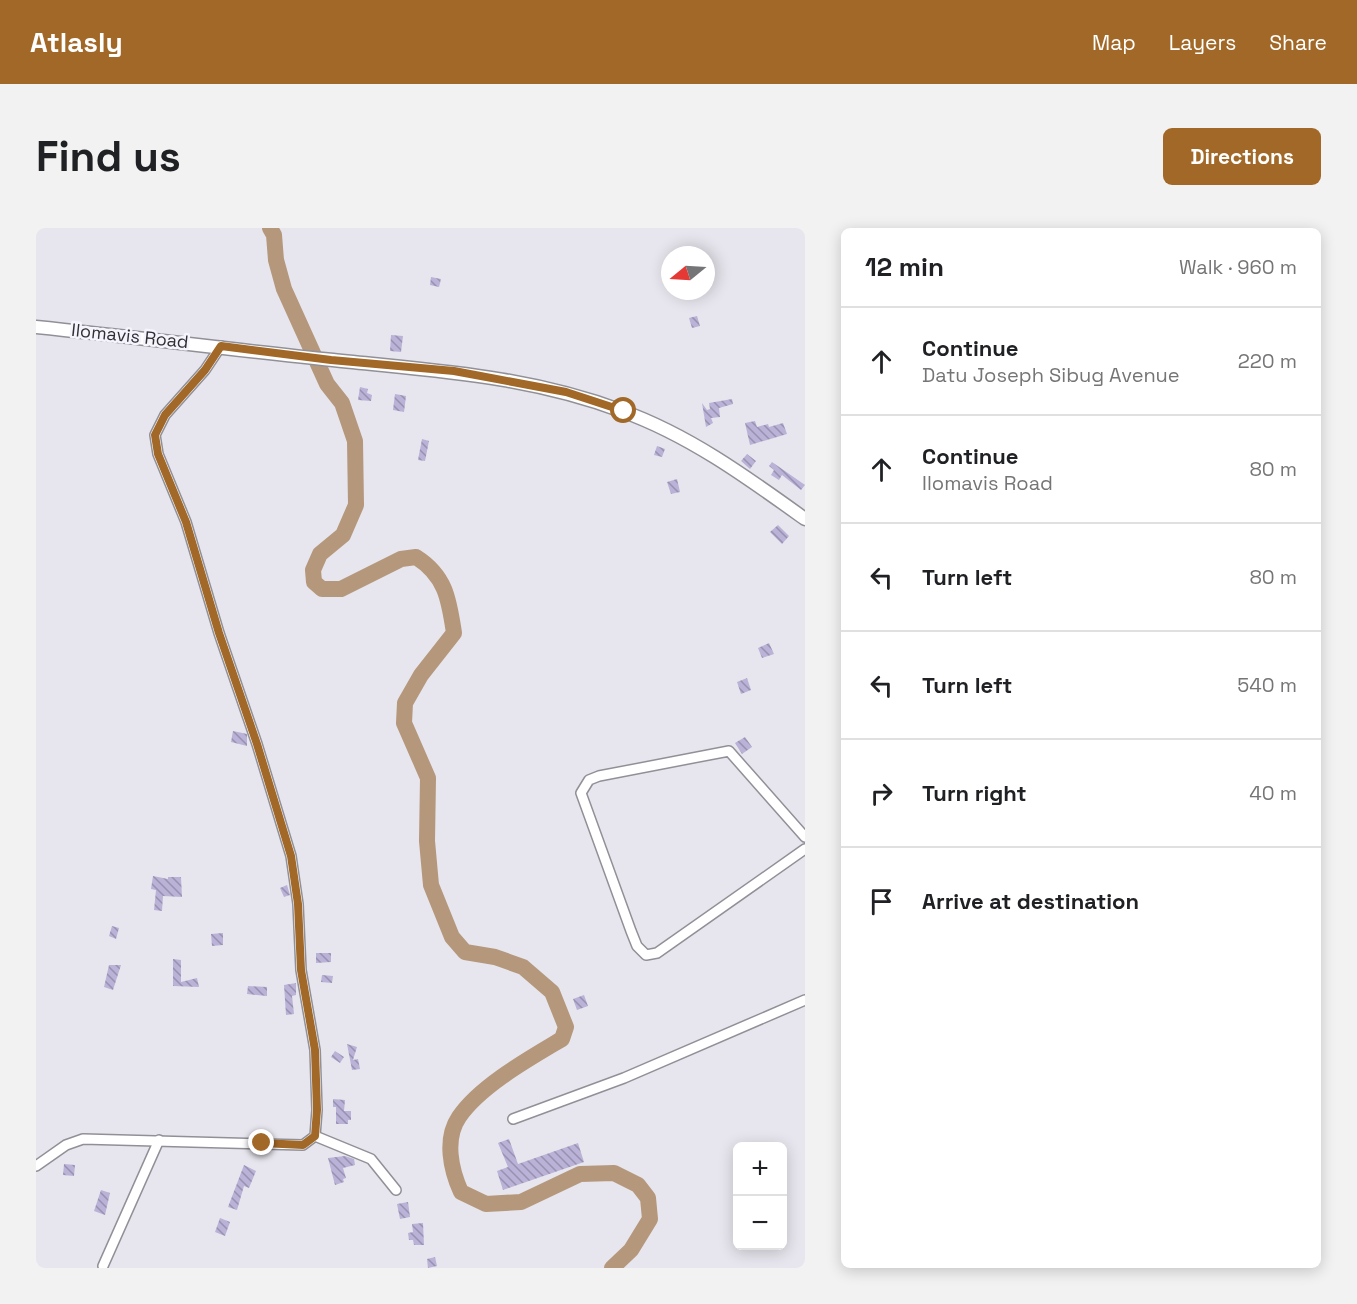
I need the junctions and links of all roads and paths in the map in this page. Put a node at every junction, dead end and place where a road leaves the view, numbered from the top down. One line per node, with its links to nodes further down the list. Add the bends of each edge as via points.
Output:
1 (36, 327): 2 (main road, Ilomavis Road)
2 (221, 346): 3 (main road, Ilomavis Road, via 454,371 566,392 624,411 689,442); 8 (street, via 165,415 155,435 291,856 301,970 315,1050)
3 (805, 519)
4 (805, 837): 5 (street, via 729,751 599,776 589,780 581,793 637,946 646,955 657,952)
5 (805, 849)
6 (805, 1000): 7 (street, via 634,1074)
7 (513, 1119)
8 (315, 1136): 9 (street, via 303,1145); 11 (street, via 371,1159)
9 (159, 1140): 10 (street, via 83,1139 66,1145); 12 (street)
10 (36, 1166)
11 (396, 1190)
12 (103, 1266)

